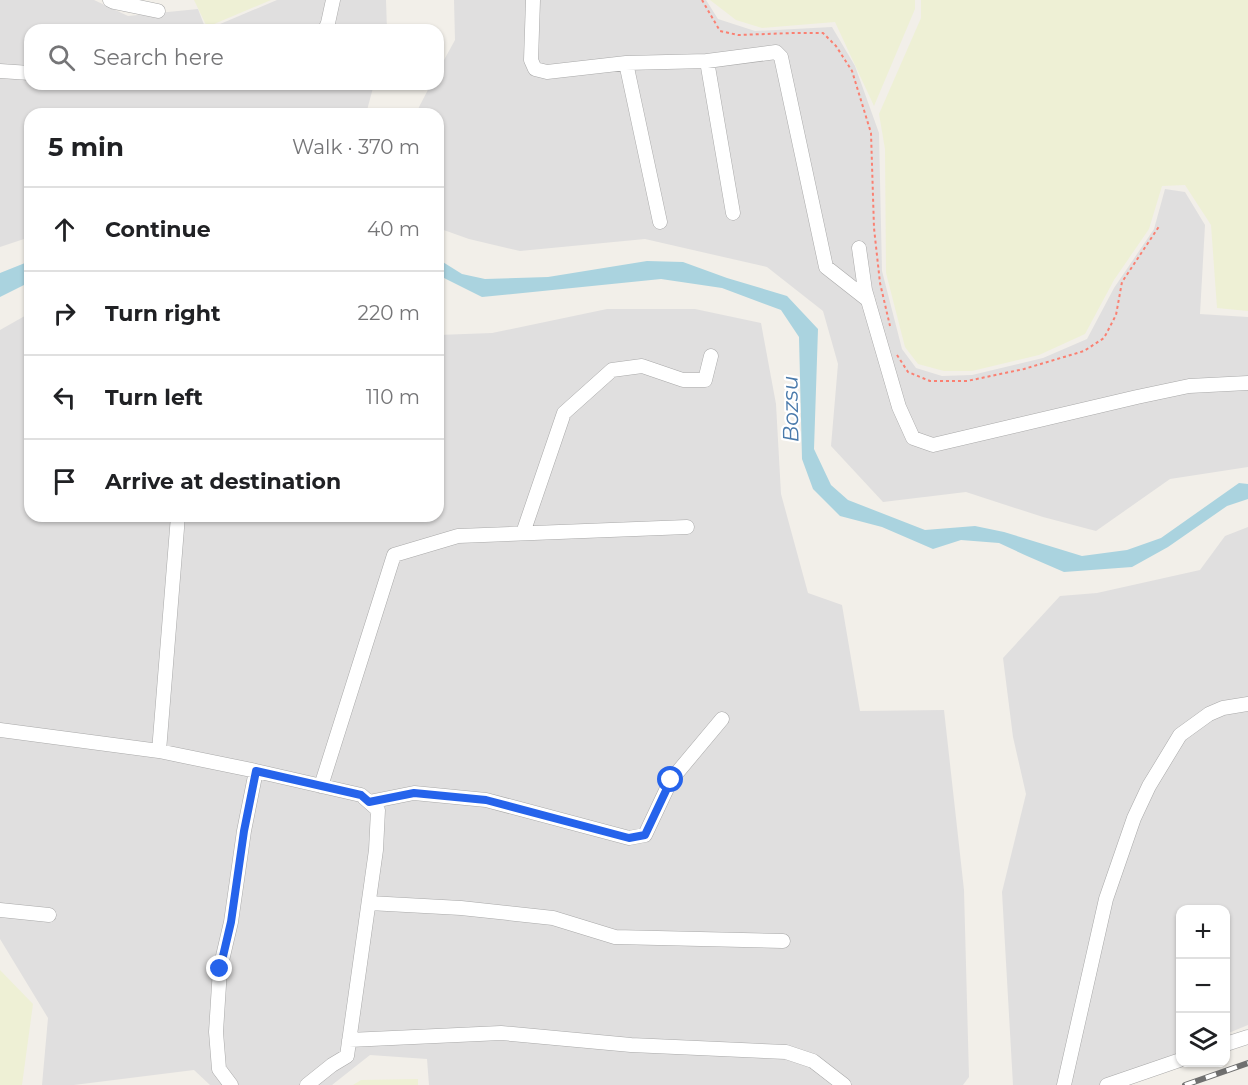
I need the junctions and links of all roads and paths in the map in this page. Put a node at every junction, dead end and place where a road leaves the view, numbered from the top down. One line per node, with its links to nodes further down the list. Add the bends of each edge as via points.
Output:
1 (110, 0): 5 (street)
2 (333, 0): 6 (street)
3 (533, 0): 8 (street, via 531,60 535,69 547,72)
4 (702, 0): 16 (path, via 720,31 738,35 823,33 852,71 871,133 874,228 880,283)
5 (158, 11)
6 (328, 24)
7 (707, 61): 8 (street); 11 (street); 15 (street, via 777,52 781,57 826,267)
8 (626, 63): 12 (street)
9 (0, 71): 10 (street)
10 (24, 73)
11 (732, 213)
12 (660, 222)
13 (1160, 225): 17 (path, via 1122,282 1116,315 1104,338 1084,351 967,381 930,381 908,372)
14 (859, 248): 15 (street)
15 (868, 300): 19 (street, via 898,407 913,438 933,445 1137,397 1189,387)
16 (891, 330)
17 (896, 353)
18 (711, 356): 22 (street, via 705,380 683,380 642,366 612,370 564,413)
19 (1248, 383)
20 (178, 522): 26 (street)
21 (687, 527): 22 (street)
22 (523, 532): 28 (street, via 458,536 394,555)
23 (1248, 704): 41 (street, via 1209,714 1180,735 1149,786 1106,899)
24 (722, 719): 29 (street, via 671,780 645,835 629,838 486,800 414,793)
25 (0, 730): 26 (street)
26 (159, 751): 27 (street)
27 (256, 771): 28 (street); 38 (street, via 220,969 216,1032 219,1068)
28 (321, 786): 29 (street, via 361,795)
29 (369, 802): 30 (street, via 378,810)
30 (369, 903): 33 (street, via 553,918 615,937); 35 (street)
31 (0, 910): 32 (street)
32 (49, 915)
33 (783, 941)
34 (1248, 1036): 36 (street)
35 (350, 1040): 39 (street, via 347,1056); 40 (street, via 501,1034 786,1052 813,1061)
36 (1230, 1043)
37 (1176, 1061): 42 (street)
38 (231, 1085)
39 (307, 1085)
40 (843, 1085)
41 (1064, 1085)
42 (1107, 1085)

